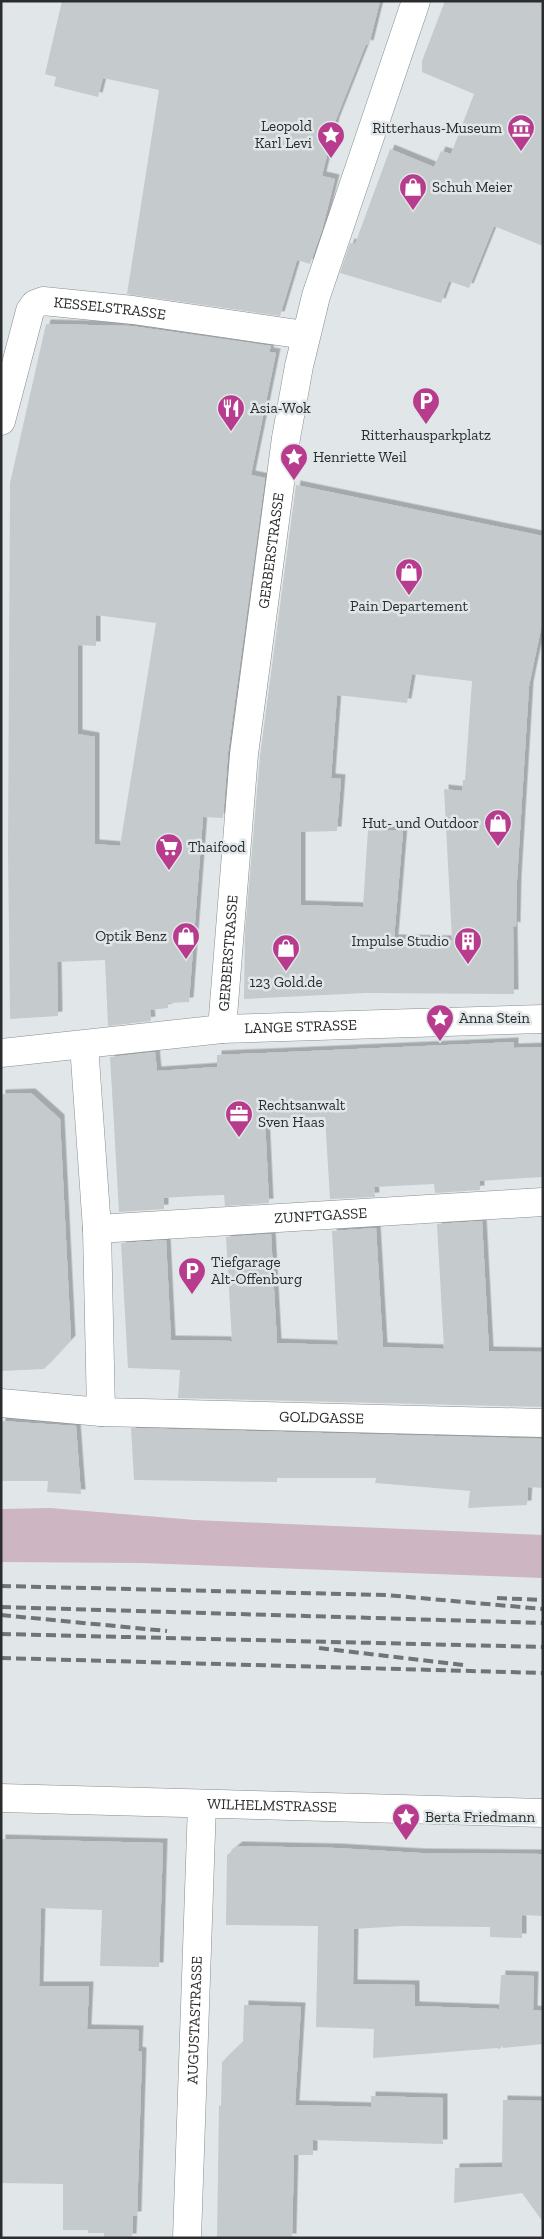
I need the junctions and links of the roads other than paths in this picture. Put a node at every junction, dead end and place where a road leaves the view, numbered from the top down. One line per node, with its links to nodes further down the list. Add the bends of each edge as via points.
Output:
1 (416, 1): 2 (street, GERBERSTRASSE)
2 (305, 335): 3 (street, KESSELSTRASSE, via 133,310 35,304 30,311); 5 (street, GERBERSTRASSE, via 286,438 244,754)
3 (1, 421)
4 (543, 1020): 5 (street, LANGE STRASSE)
5 (222, 1029): 6 (street, LANGE STRASSE)
6 (84, 1045): 7 (street, LANGE STRASSE); 9 (street)
7 (1, 1054)
8 (543, 1202): 9 (street, ZUNFTGASSE)
9 (97, 1229): 11 (street)
10 (1, 1403): 11 (street, GOLDGASSE)
11 (101, 1412): 12 (street, GOLDGASSE)
12 (543, 1423)
13 (1, 1798): 14 (street, WILHELMSTRASSE)
14 (202, 1804): 15 (street, WILHELMSTRASSE); 16 (street, AUGUSTASTRASSE)
15 (543, 1813)
16 (187, 2238)

